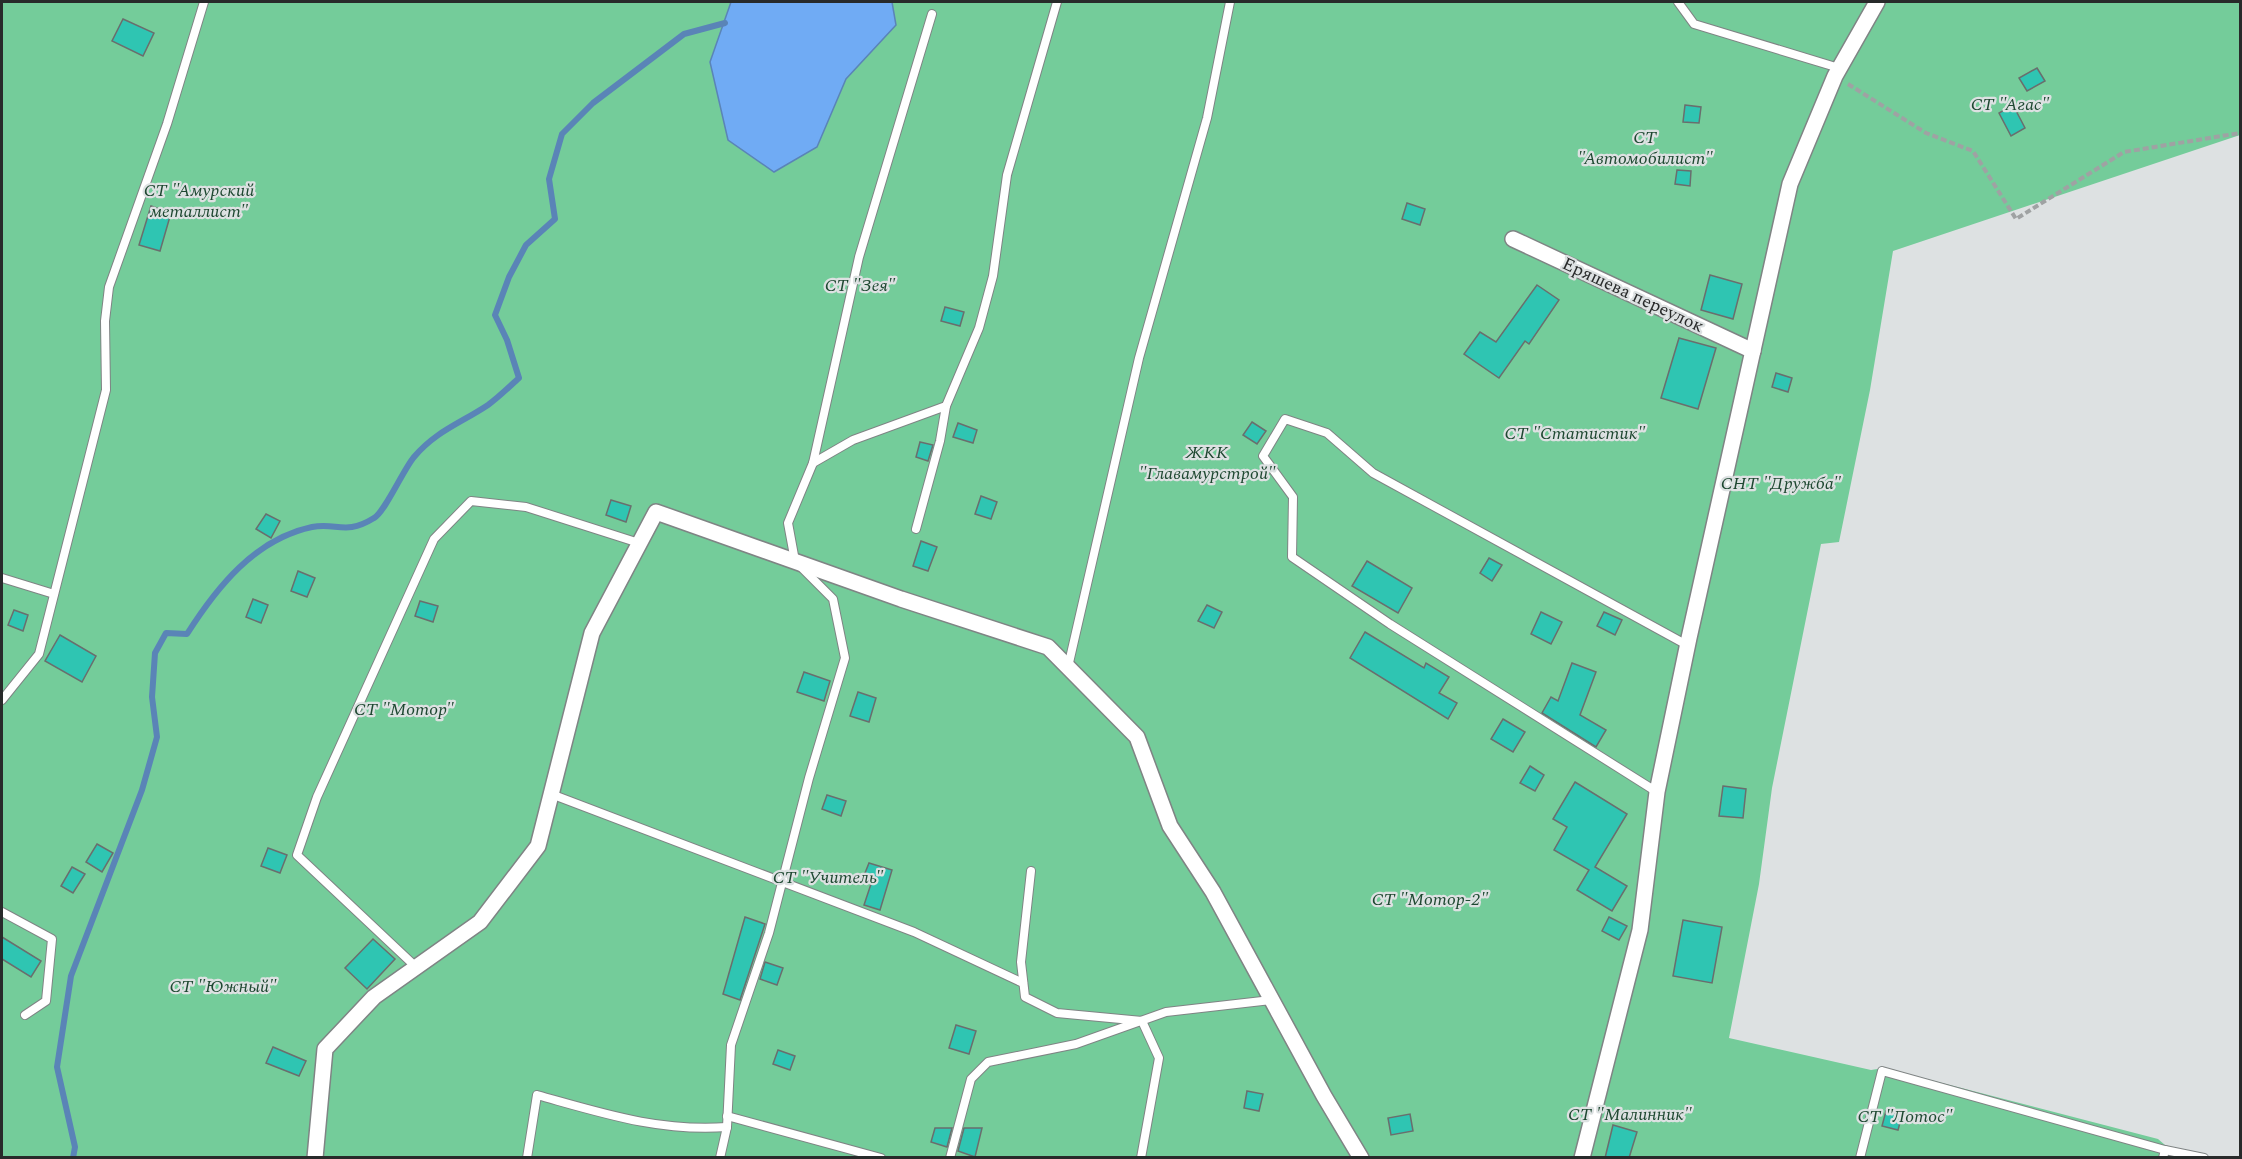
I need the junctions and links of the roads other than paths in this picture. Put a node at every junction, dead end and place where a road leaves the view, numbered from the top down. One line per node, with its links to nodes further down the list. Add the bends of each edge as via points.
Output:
1 (204, 2): 16 (lane, via 167,124 109,288 105,321 106,390)
2 (1057, 2): 10 (lane, via 1007,175 993,276 979,328)
3 (1230, 2): 18 (lane, via 1207,117 1139,358)
4 (1679, 2): 7 (lane, via 1694,24)
5 (1877, 2): 7 (street)
6 (932, 14): 11 (lane, via 859,257)
7 (1837, 72): 9 (street, via 1790,184)
8 (1513, 239): 9 (street, Еряшева переулок)
9 (1753, 351): 17 (street)
10 (946, 406): 11 (lane, via 853,440); 12 (lane)
11 (813, 462): 14 (lane, via 788,523)
12 (916, 529)
13 (639, 543): 14 (street, via 656,512); 21 (street, via 592,633); 25 (lane, via 526,507 471,501 434,539 317,797 297,855)
14 (795, 561): 18 (street, via 1048,647); 23 (lane, via 832,598 844,658)
15 (2, 579): 16 (lane)
16 (54, 594): 19 (lane, via 39,654)
17 (1687, 645): 20 (street); 20 (lane, via 1373,473 1327,433 1285,419 1263,456 1293,497 1292,557 1390,624)
18 (1068, 667): 27 (street, via 1137,737 1170,826 1212,892)
19 (2, 700)
20 (1657, 792): 40 (street, via 1640,930)
21 (551, 794): 23 (lane); 25 (street, via 538,846 480,922)
22 (1031, 871): 26 (lane, via 1021,962)
23 (782, 883): 26 (lane, via 914,932); 30 (lane, via 731,1045)
24 (2, 912): 28 (lane, via 52,939 46,1001)
25 (416, 967): 33 (street, via 374,997 325,1049)
26 (1023, 983): 29 (lane, via 1025,997 1057,1013)
27 (1271, 1000): 29 (lane, via 1166,1012); 39 (street)
28 (25, 1015)
29 (1142, 1021): 37 (lane, via 1076,1044 988,1062 970,1079); 38 (lane, via 1159,1058)
30 (727, 1116): 31 (lane); 36 (lane)
31 (727, 1127): 34 (lane, via 695,1129 638,1123 537,1095); 35 (lane)
32 (2164, 1154): 41 (lane, via 1882,1071); 42 (lane)
33 (315, 1158)
34 (527, 1158)
35 (720, 1158)
36 (882, 1158)
37 (950, 1158)
38 (1141, 1158)
39 (1361, 1158)
40 (1582, 1158)
41 (1860, 1158)
42 (2204, 1158)

